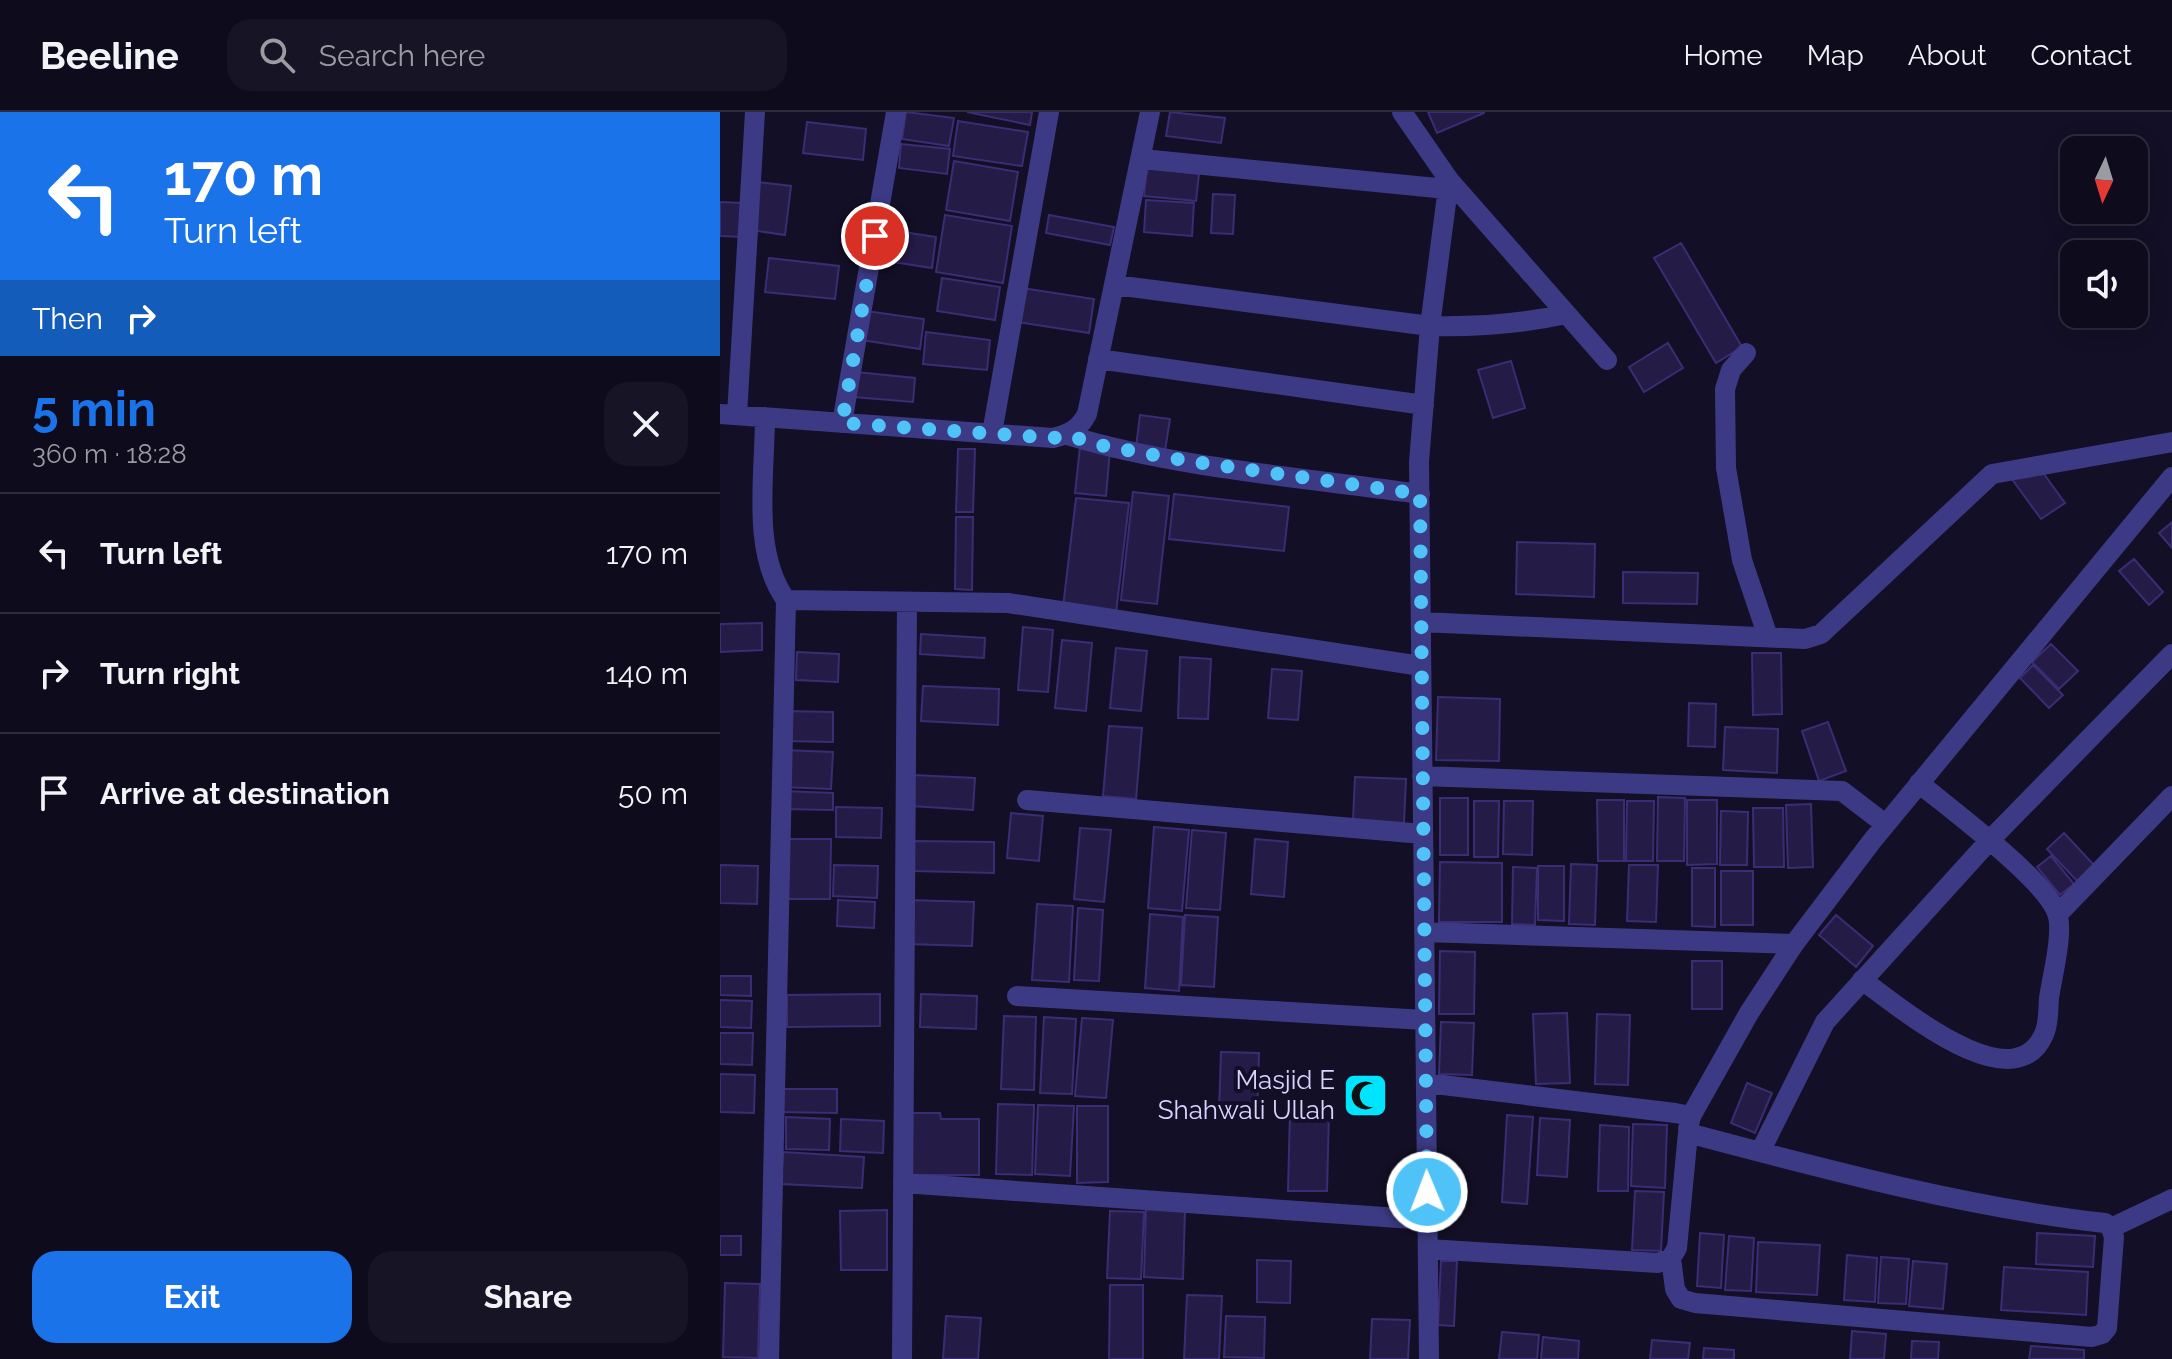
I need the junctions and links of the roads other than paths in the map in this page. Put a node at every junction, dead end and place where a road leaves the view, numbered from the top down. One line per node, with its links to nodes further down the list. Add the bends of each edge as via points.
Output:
1 (755, 112): 15 (street)
2 (896, 112): 17 (street)
3 (1049, 112): 18 (street)
4 (1150, 112): 6 (street)
5 (1402, 112): 7 (street)
6 (1142, 159): 7 (street); 8 (street)
7 (1448, 184): 9 (street); 10 (street)
8 (1115, 285): 10 (street); 12 (street)
9 (1566, 314): 10 (street, via 1536,321); 13 (street)
10 (1430, 326): 14 (street)
11 (1746, 353): 26 (street, via 1731,370 1725,389 1726,468 1742,560)
12 (1098, 359): 14 (street); 19 (street, via 1087,414)
13 (1607, 360)
14 (1424, 405): 22 (street)
15 (729, 415): 16 (street)
16 (765, 417): 17 (street); 23 (street, via 764,549)
17 (842, 423): 18 (street)
18 (992, 433): 19 (street)
19 (1067, 435): 22 (street, via 1188,461)
20 (2172, 442): 26 (street, via 1992,474 1821,634 1805,639)
21 (2172, 477): 30 (street)
22 (1420, 494): 25 (street)
23 (786, 600): 24 (street); 51 (street)
24 (907, 602): 28 (street, via 1008,603); 45 (street)
25 (1421, 622): 26 (street); 28 (street)
26 (1768, 637)
27 (2172, 654): 35 (street)
28 (1421, 666): 29 (street)
29 (1422, 776): 33 (street, via 1842,791); 34 (street)
30 (1919, 783): 33 (street); 35 (street)
31 (2172, 796): 36 (street)
32 (1027, 800): 34 (street)
33 (1885, 824): 38 (street)
34 (1423, 834): 37 (street)
35 (1990, 840): 36 (street); 39 (street)
36 (2058, 914): 39 (street, via 2044,1035 2027,1054 2011,1059 1981,1056 1948,1040)
37 (1424, 932): 38 (street); 41 (street)
38 (1794, 944): 43 (street, via 1749,1013)
39 (1862, 980): 44 (street, via 1825,1022)
40 (1017, 996): 41 (street)
41 (1425, 1020): 42 (street)
42 (1426, 1083): 43 (street); 47 (street)
43 (1689, 1124): 44 (street); 50 (street, via 1677,1248)
44 (1760, 1152): 48 (street)
45 (903, 1183): 47 (street); 52 (street)
46 (2172, 1199): 48 (street)
47 (1427, 1220): 49 (street)
48 (2111, 1228): 50 (street, via 2107,1328 2092,1337 1695,1303 1681,1299 1675,1289)
49 (1428, 1249): 50 (street, via 1658,1263); 53 (street)
50 (1671, 1258)
51 (769, 1359)
52 (902, 1359)
53 (1429, 1359)

